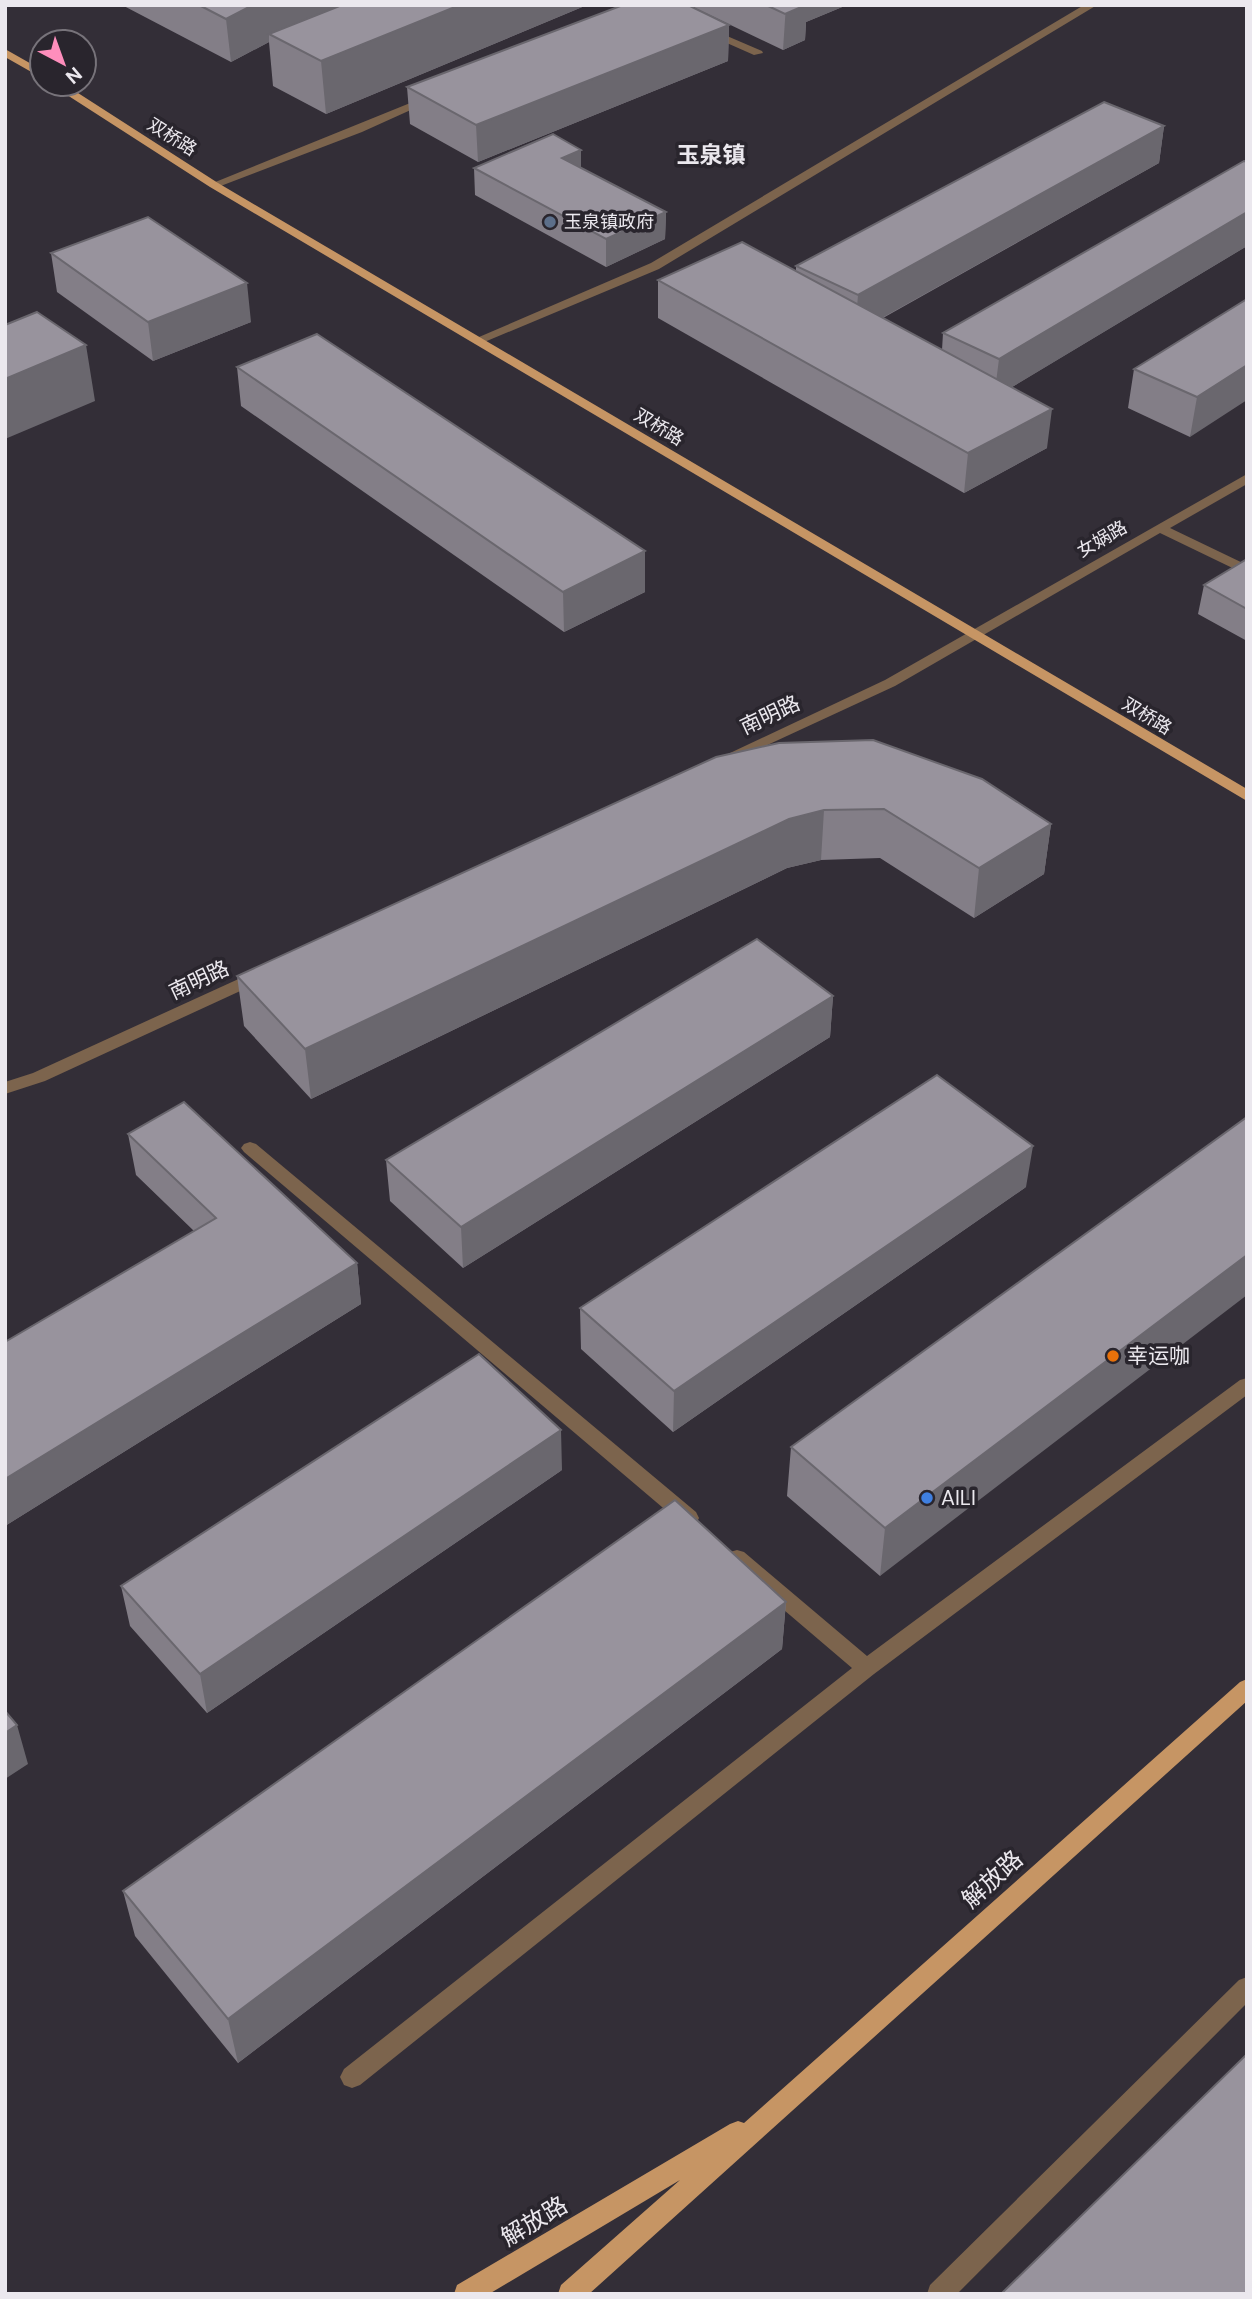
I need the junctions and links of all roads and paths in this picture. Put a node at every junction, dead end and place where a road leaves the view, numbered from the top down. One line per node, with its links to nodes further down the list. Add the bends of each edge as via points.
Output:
1 (1092, 5): 9 (street, via 655,266)
2 (697, 26): 4 (street)
3 (5, 52): 5 (main road)
4 (758, 53)
5 (28, 66)
6 (446, 92): 8 (street)
7 (78, 98): 8 (main road, 双桥路)
8 (214, 185): 9 (main road, 双桥路)
9 (478, 340): 13 (main road, 双桥路)
10 (1247, 478): 11 (street, 女娲路)
11 (1160, 528): 12 (street); 13 (street, 女娲路)
12 (1247, 571)
13 (975, 634): 14 (street, 南明路, via 890,682); 15 (main road, 双桥路)
14 (702, 770)
15 (1247, 796)
16 (276, 967): 17 (street, 南明路)
17 (5, 1088)
18 (250, 1148): 20 (street)
19 (1247, 1385): 20 (street)
20 (867, 1668): 23 (street)
21 (1247, 1688): 24 (main road, 解放路)
22 (1247, 1987): 27 (street)
23 (352, 2077)
24 (774, 2111): 25 (main road, 解放路); 26 (main road, 解放路)
25 (466, 2294)
26 (570, 2294)
27 (939, 2294)

